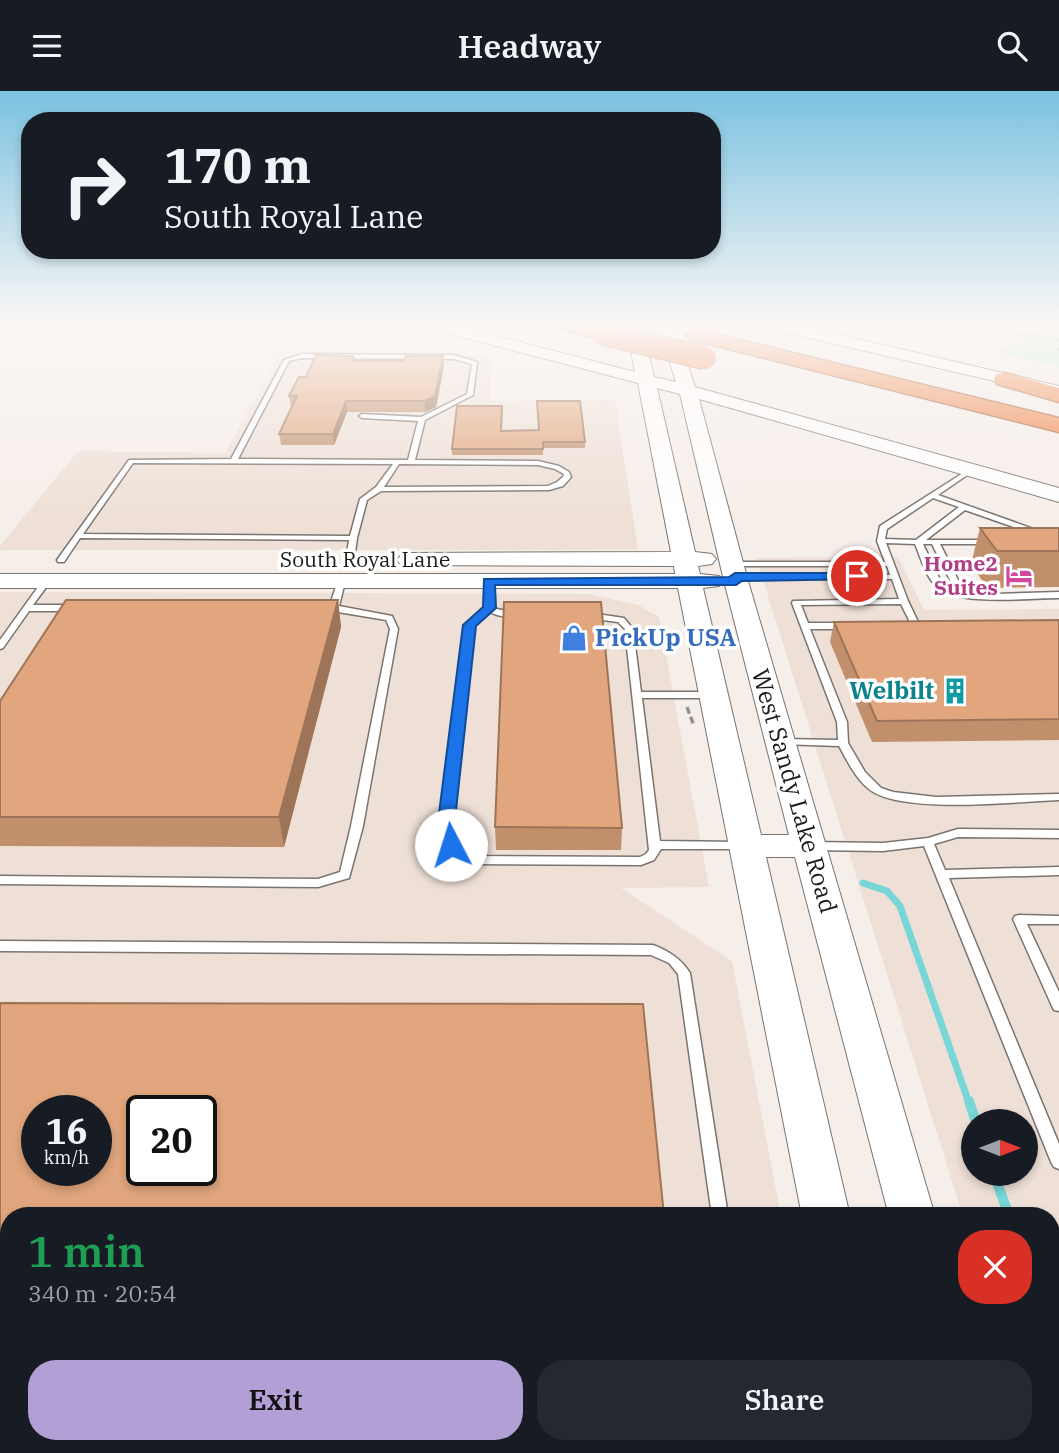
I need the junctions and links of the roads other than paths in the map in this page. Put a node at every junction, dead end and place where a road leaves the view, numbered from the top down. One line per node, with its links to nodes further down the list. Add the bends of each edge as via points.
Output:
1 (272, 389): 19 (lane)
2 (471, 389): 16 (lane, via 470,394)
3 (649, 389): 42 (main road, West Sandy Lake Road)
4 (674, 389): 10 (main road)
5 (687, 389): 10 (main road, West Sandy Lake Road)
6 (708, 389): 12 (main road)
7 (825, 389): 15 (highway, bridge)
8 (917, 389): 17 (highway)
9 (1042, 389): 11 (highway)
10 (688, 392): 12 (main road); 18 (main road, West Sandy Lake Road)
11 (1059, 393)
12 (736, 405): 13 (main road)
13 (765, 412): 18 (main road, via 713,414); 22 (main road)
14 (362, 416): 16 (lane)
15 (940, 418)
16 (422, 419): 21 (lane)
17 (1059, 425)
18 (698, 433): 43 (main road, West Sandy Lake Road)
19 (234, 461): 20 (lane); 30 (lane, via 131,461)
20 (397, 463): 21 (lane); 23 (lane)
21 (411, 463): 23 (lane, via 538,464 558,467 567,477 549,488)
22 (971, 470): 24 (lane); 25 (main road)
23 (379, 489): 39 (lane, via 365,499)
24 (932, 495): 26 (lane); 31 (lane, via 883,528)
25 (1059, 495)
26 (964, 507): 27 (lane); 35 (lane)
27 (998, 519): 28 (lane); 34 (lane)
28 (990, 527)
29 (982, 534): 37 (lane)
30 (77, 536): 38 (lane); 39 (lane)
31 (881, 541): 35 (lane); 41 (lane)
32 (1002, 541): 37 (lane)
33 (1029, 541): 34 (lane)
34 (1058, 541)
35 (918, 542): 36 (lane); 48 (lane, via 939,586)
36 (935, 542): 37 (lane); 48 (lane)
37 (974, 542)
38 (61, 560): 39 (main road, South Royal Lane); 40 (main road, South Royal Lane); 46 (main road)
39 (348, 560): 42 (main road, South Royal Lane); 46 (main road, South Royal Lane); 47 (main road, South Royal Lane); 54 (lane)
40 (0, 561)
41 (889, 564): 43 (lane); 44 (lane)
42 (687, 570): 43 (main road); 47 (main road, South Royal Lane); 65 (main road, West Sandy Lake Road)
43 (733, 570): 44 (lane); 66 (main road, West Sandy Lake Road)
44 (895, 577): 50 (lane)
45 (0, 581): 46 (main road, South Royal Lane)
46 (46, 582): 51 (lane)
47 (489, 582): 55 (lane)
48 (961, 594): 49 (lane)
49 (1059, 595)
50 (904, 601): 58 (lane, via 796,603); 61 (lane)
51 (27, 608): 52 (lane); 63 (lane)
52 (83, 608)
53 (320, 608): 54 (lane)
54 (334, 608): 76 (lane, via 388,618 394,629 345,875 318,883)
55 (489, 608): 56 (lane, via 497,613); 71 (lane, via 470,625 446,829 451,845 459,856 471,860 641,861 650,857)
56 (524, 614)
57 (575, 615): 64 (lane, via 611,617 629,629)
58 (805, 626): 59 (lane); 67 (lane, via 842,722)
59 (860, 626)
60 (902, 626): 61 (lane)
61 (916, 626): 62 (lane)
62 (929, 626)
63 (0, 646)
64 (636, 695): 65 (lane); 71 (lane)
65 (714, 695): 72 (main road, West Sandy Lake Road)
66 (780, 742): 67 (lane); 73 (main road, West Sandy Lake Road)
67 (843, 743): 68 (lane, via 859,772 879,792 912,799)
68 (1059, 797)
69 (1059, 834): 70 (lane, via 958,833)
70 (928, 842): 73 (lane); 75 (lane)
71 (654, 845): 72 (lane)
72 (747, 846): 73 (main road); 82 (main road, West Sandy Lake Road)
73 (809, 846): 83 (main road, West Sandy Lake Road)
74 (1059, 871): 75 (lane)
75 (941, 874): 80 (lane)
76 (0, 880)
77 (1059, 920): 79 (lane, via 1019,919)
78 (0, 946): 81 (lane, via 653,950 673,960 684,973)
79 (1059, 1006)
80 (1059, 1162)
81 (719, 1207)
82 (825, 1207)
83 (909, 1207)

